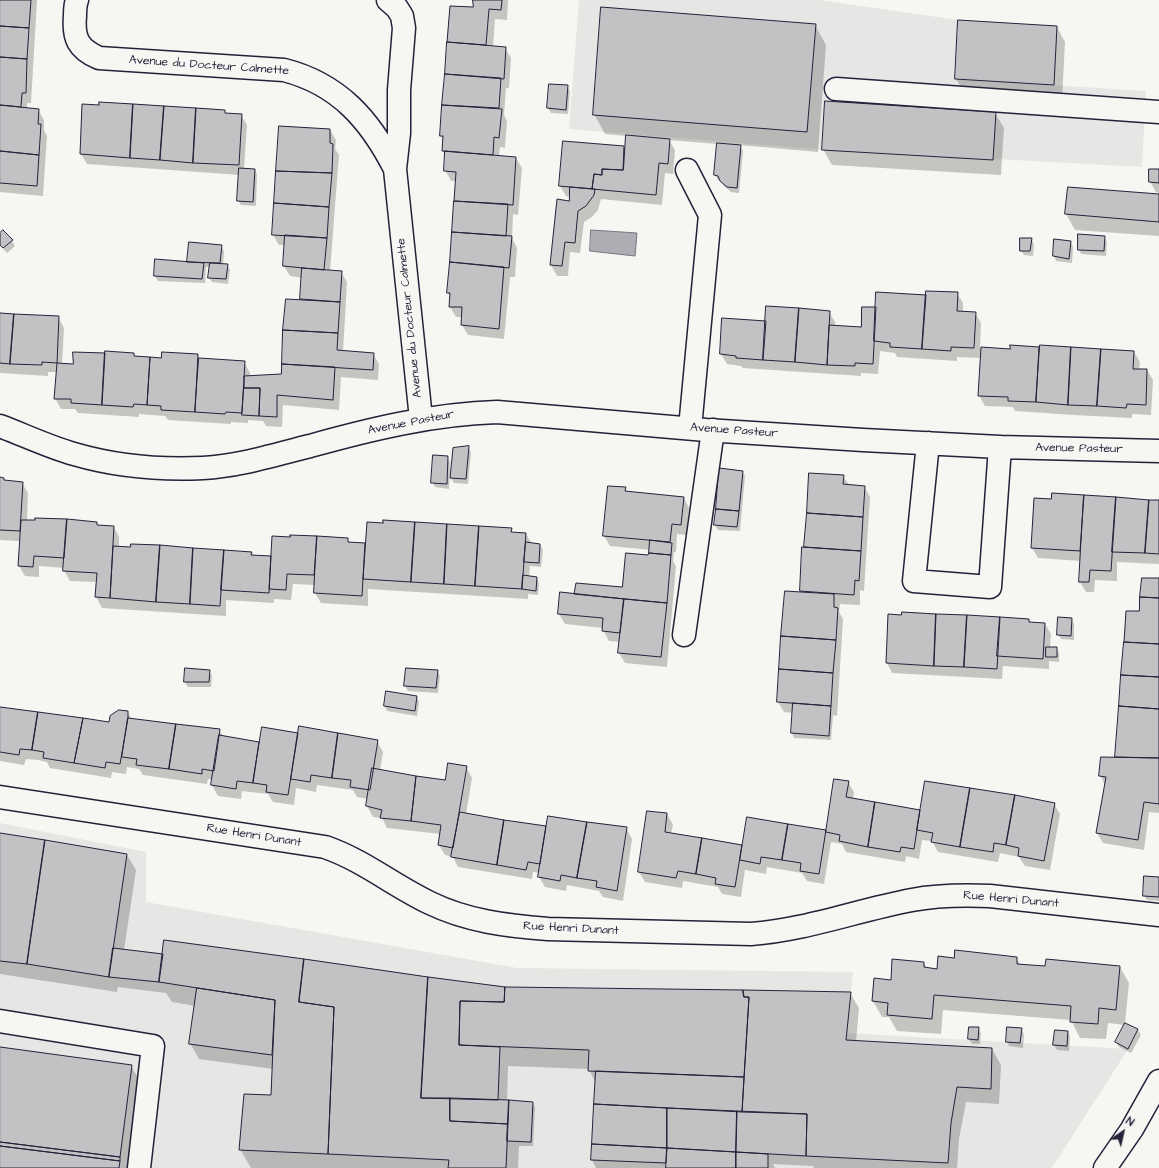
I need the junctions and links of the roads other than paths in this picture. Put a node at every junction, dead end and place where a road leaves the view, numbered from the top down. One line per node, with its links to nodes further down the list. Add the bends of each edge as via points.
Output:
1 (77, 0): 5 (street, Avenue du Docteur Calmette, via 75,36 81,47 89,54 99,58 284,70 298,74 350,104 374,132)
2 (388, 0): 5 (street, Avenue du Docteur Calmette, via 402,16 404,28)
3 (836, 89): 4 (street)
4 (1159, 112)
5 (395, 169): 7 (street, Avenue du Docteur Calmette)
6 (687, 170): 9 (street, via 710,215)
7 (421, 419): 8 (street, Avenue Pasteur, via 261,459 204,468 148,468 93,459 72,454); 9 (street, Avenue Pasteur, via 497,412)
8 (0, 426)
9 (690, 428): 10 (street, Avenue Pasteur)
10 (713, 430): 11 (street, Avenue Pasteur); 14 (street)
11 (928, 443): 12 (street, Avenue Pasteur); 12 (street, via 914,581 990,587)
12 (1000, 447): 13 (street, Avenue Pasteur)
13 (1159, 451)
14 (684, 635)
15 (0, 797): 16 (street, Rue Henri Dunant, via 325,847 355,859 430,903 451,912 491,923 521,927 751,934 796,928 913,900 963,895)
16 (1159, 915)
17 (0, 1021): 19 (street, via 153,1046)
18 (1159, 1081): 20 (street, via 1132,1129)
19 (139, 1168)
20 (1105, 1168)

